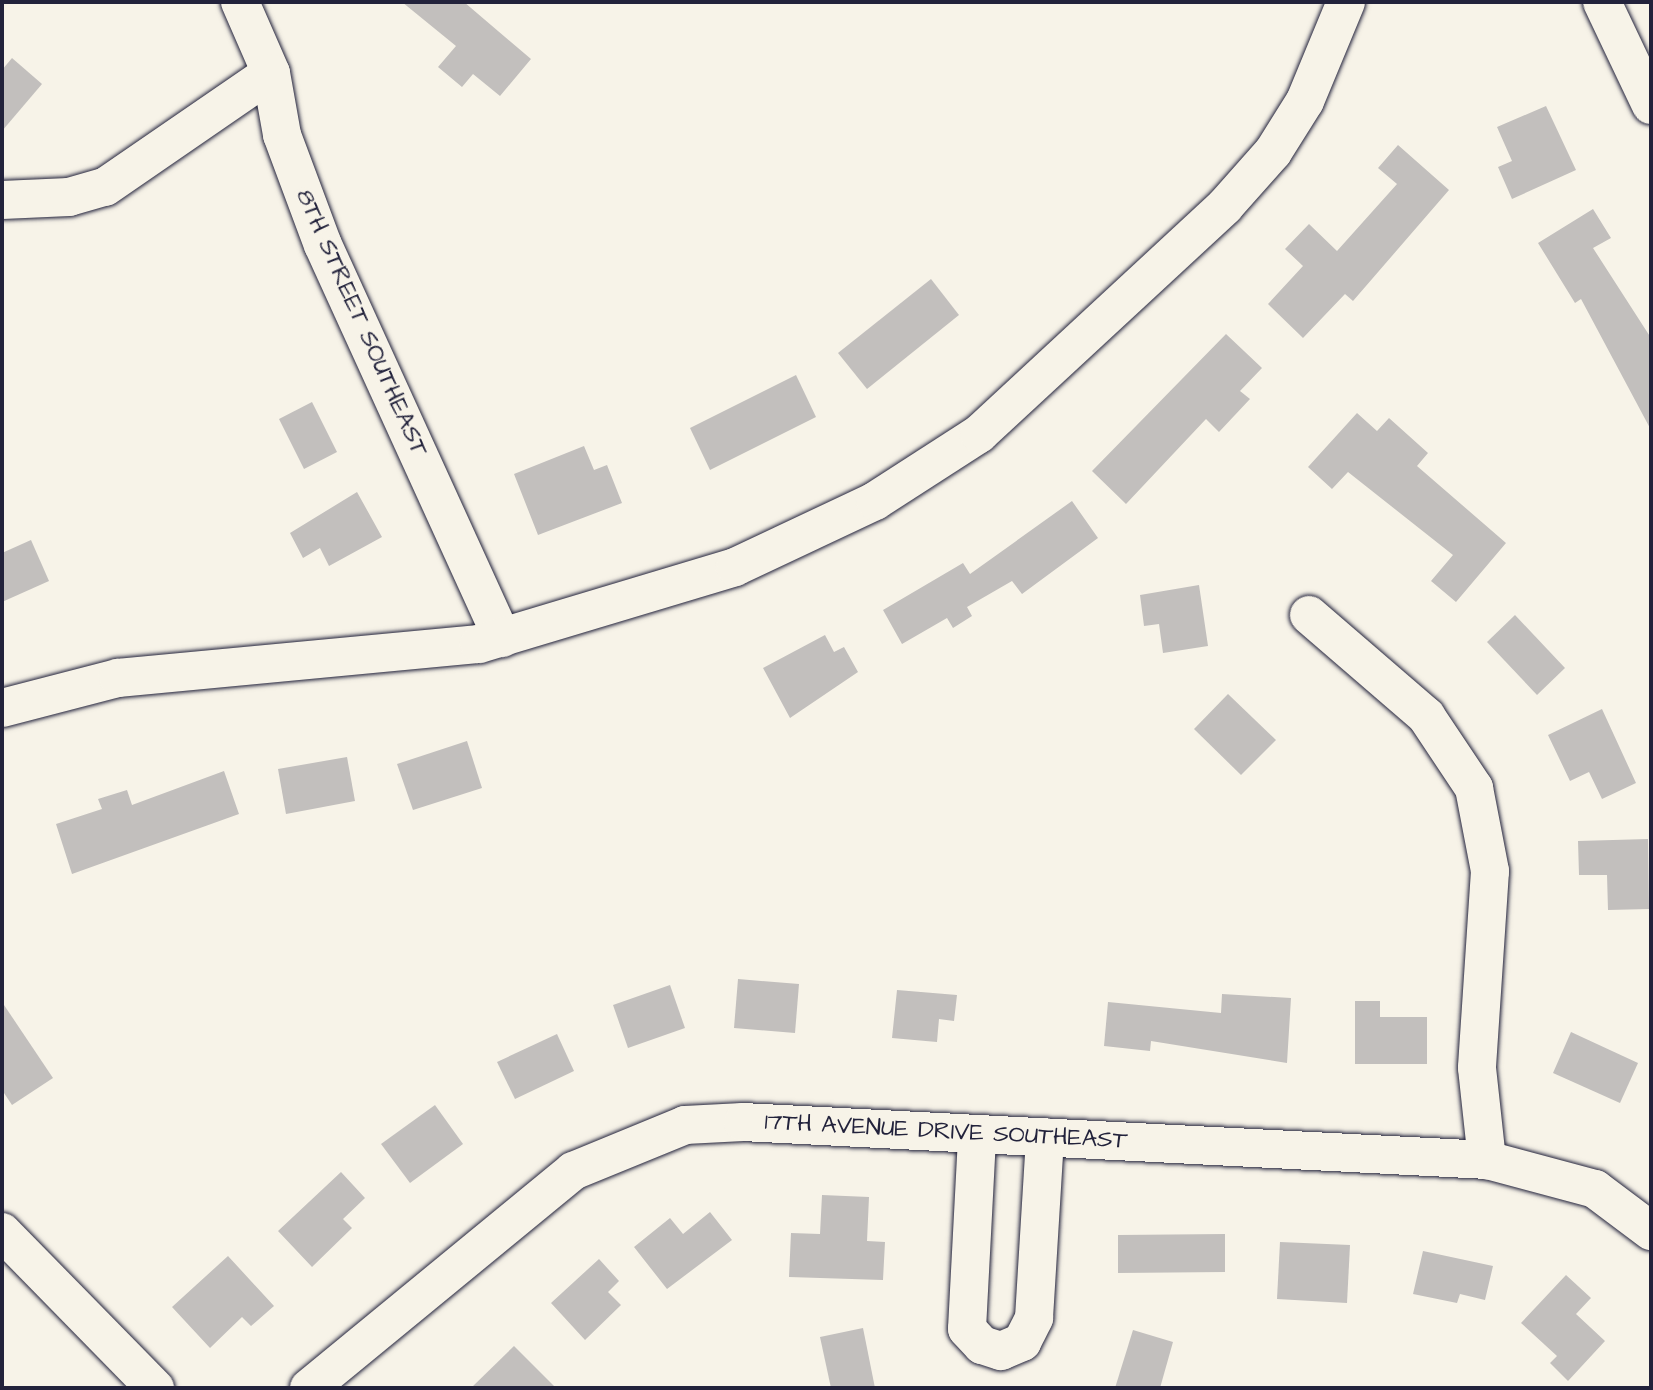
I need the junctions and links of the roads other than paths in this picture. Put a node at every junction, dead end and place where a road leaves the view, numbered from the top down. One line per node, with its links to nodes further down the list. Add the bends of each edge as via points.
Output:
1 (240, 2): 4 (street, 8TH STREET SOUTHEAST)
2 (1346, 2): 8 (street, via 1326,58 1273,152 1225,206 979,434 875,501 735,567)
3 (1602, 2): 5 (street)
4 (271, 73): 6 (street, via 105,187 69,197); 8 (street, 8TH STREET SOUTHEAST, via 282,135 323,245)
5 (1651, 105)
6 (2, 200)
7 (1308, 615): 12 (street, via 1426,716 1474,788 1490,871 1477,1068)
8 (502, 638): 9 (street, via 402,654 118,678)
9 (2, 708)
10 (1045, 1136): 11 (street, 17TH AVENUE DRIVE SOUTHEAST); 11 (street, via 1034,1318 1022,1342 1001,1351 982,1345 967,1329); 12 (street, 17TH AVENUE DRIVE SOUTHEAST)
11 (977, 1138): 16 (street, 17TH AVENUE DRIVE SOUTHEAST, via 743,1122 685,1125 633,1142 573,1171 520,1209)
12 (1487, 1160): 13 (street, 17TH AVENUE DRIVE SOUTHEAST, via 1595,1189)
13 (1651, 1231)
14 (2, 1232): 15 (street)
15 (155, 1388)
16 (309, 1388)

